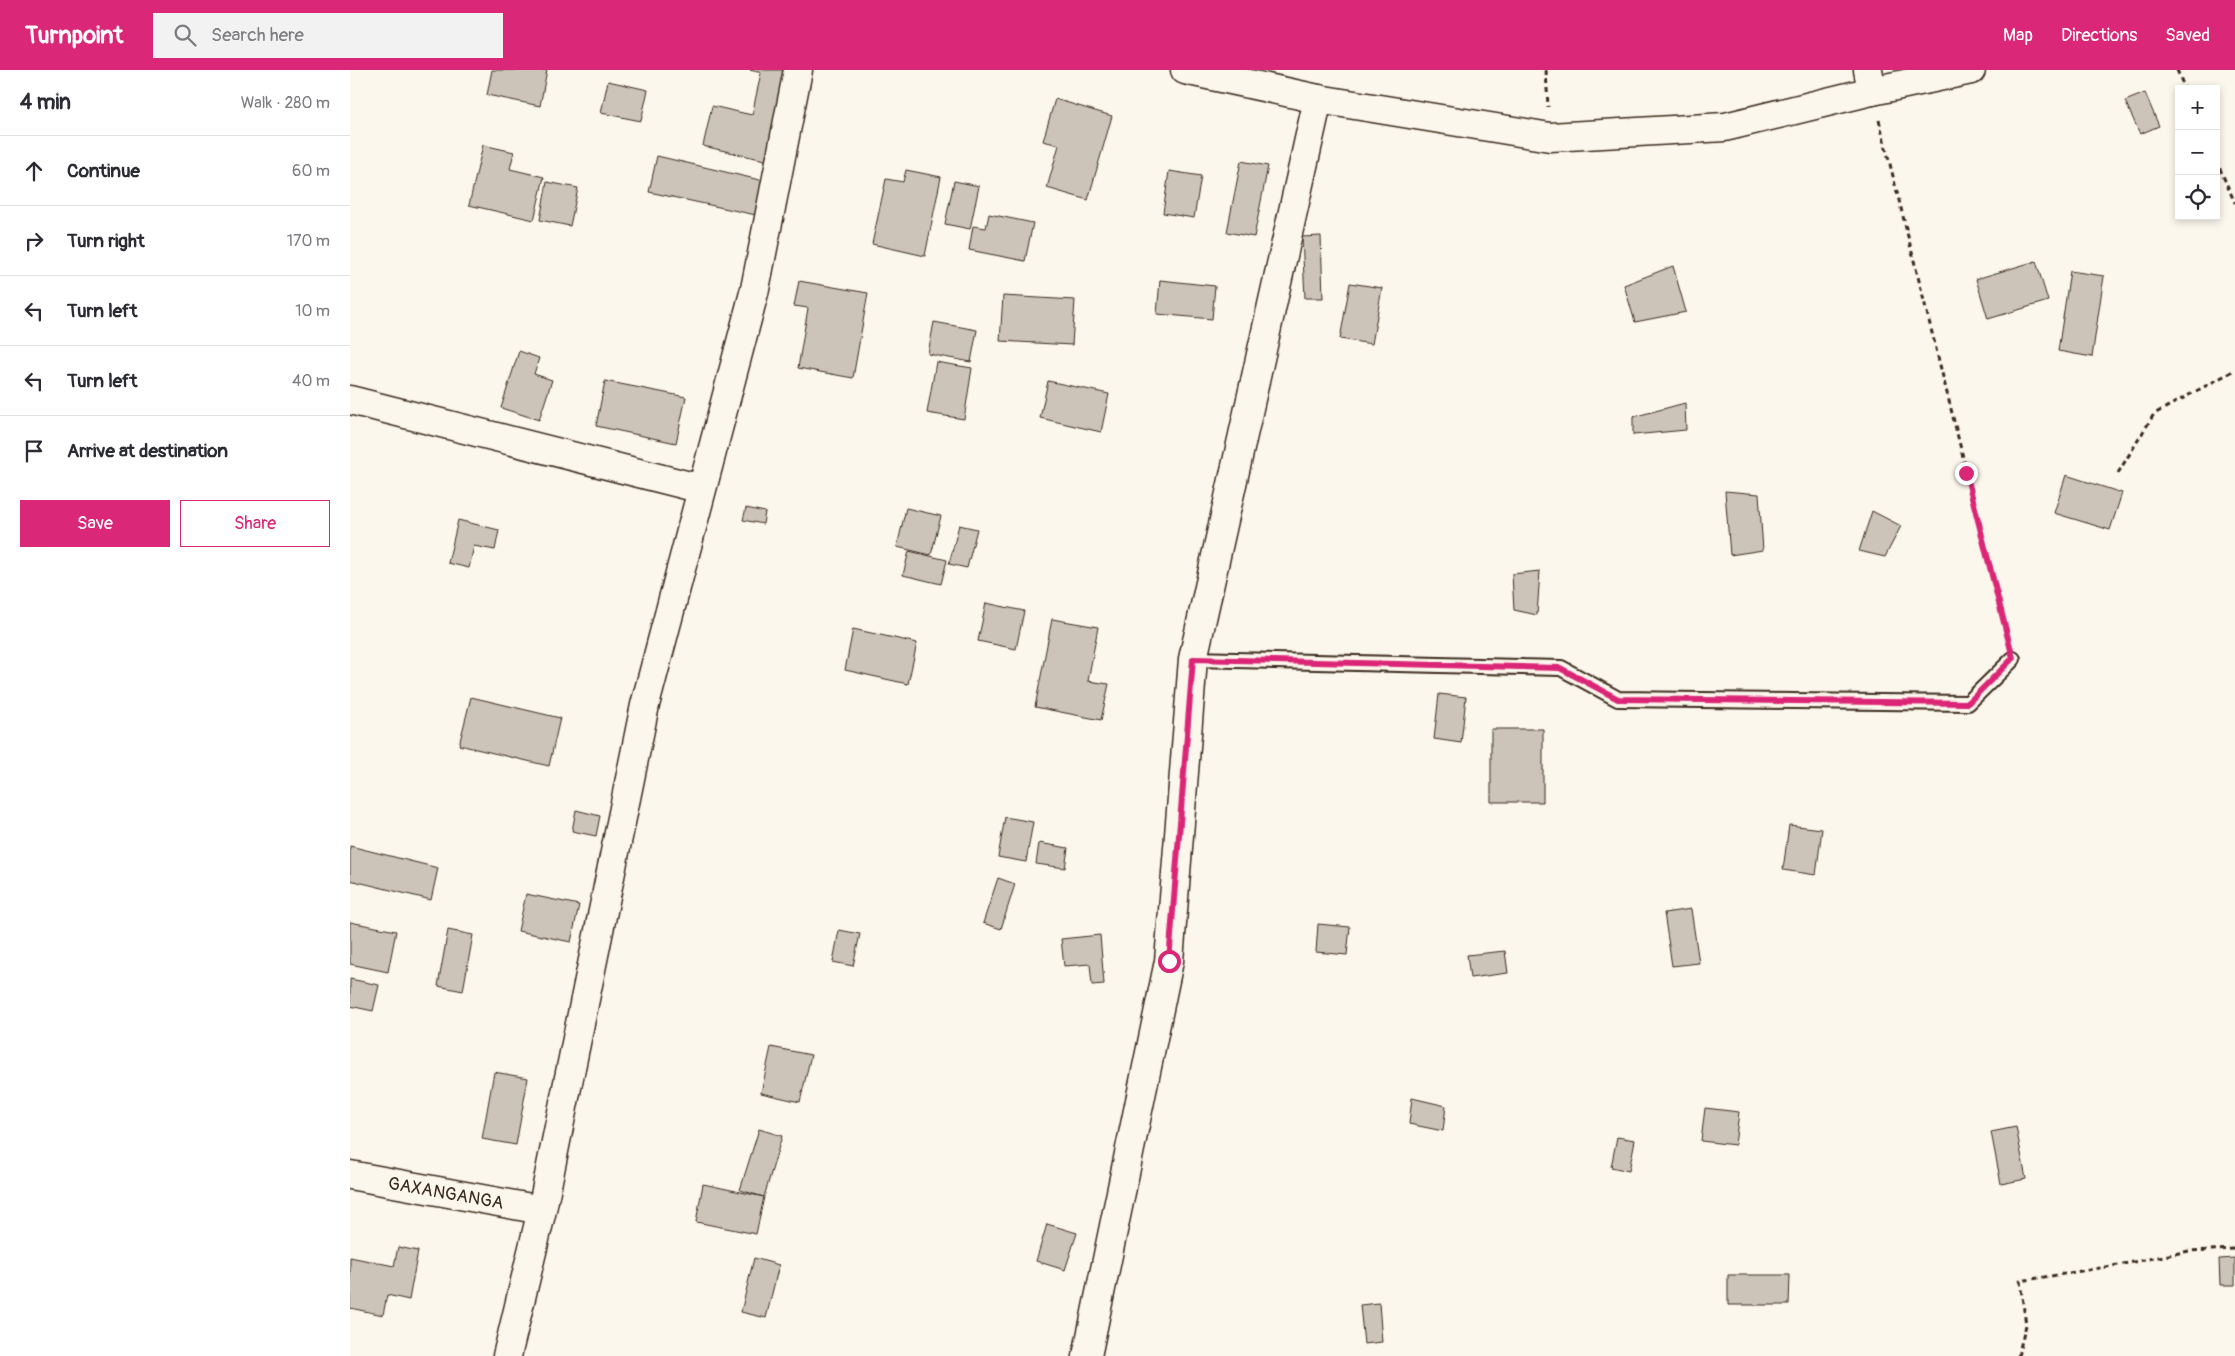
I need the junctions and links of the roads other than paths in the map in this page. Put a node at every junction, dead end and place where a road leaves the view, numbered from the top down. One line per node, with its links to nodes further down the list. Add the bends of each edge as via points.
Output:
1 (798, 70): 7 (street, via 755,289)
2 (1185, 70): 5 (street)
3 (1971, 70): 4 (street)
4 (1870, 80): 5 (street, via 1725,127 1550,137)
5 (1318, 99): 9 (street)
6 (350, 400): 7 (street)
7 (702, 489): 11 (street, via 645,705)
8 (2013, 658): 9 (lane, via 1968,703 1618,699 1560,668)
9 (1193, 659): 13 (street, via 1169,961)
10 (350, 1175): 11 (street, GAXANGANGA)
11 (542, 1210): 12 (street)
12 (507, 1356)
13 (1087, 1356)

